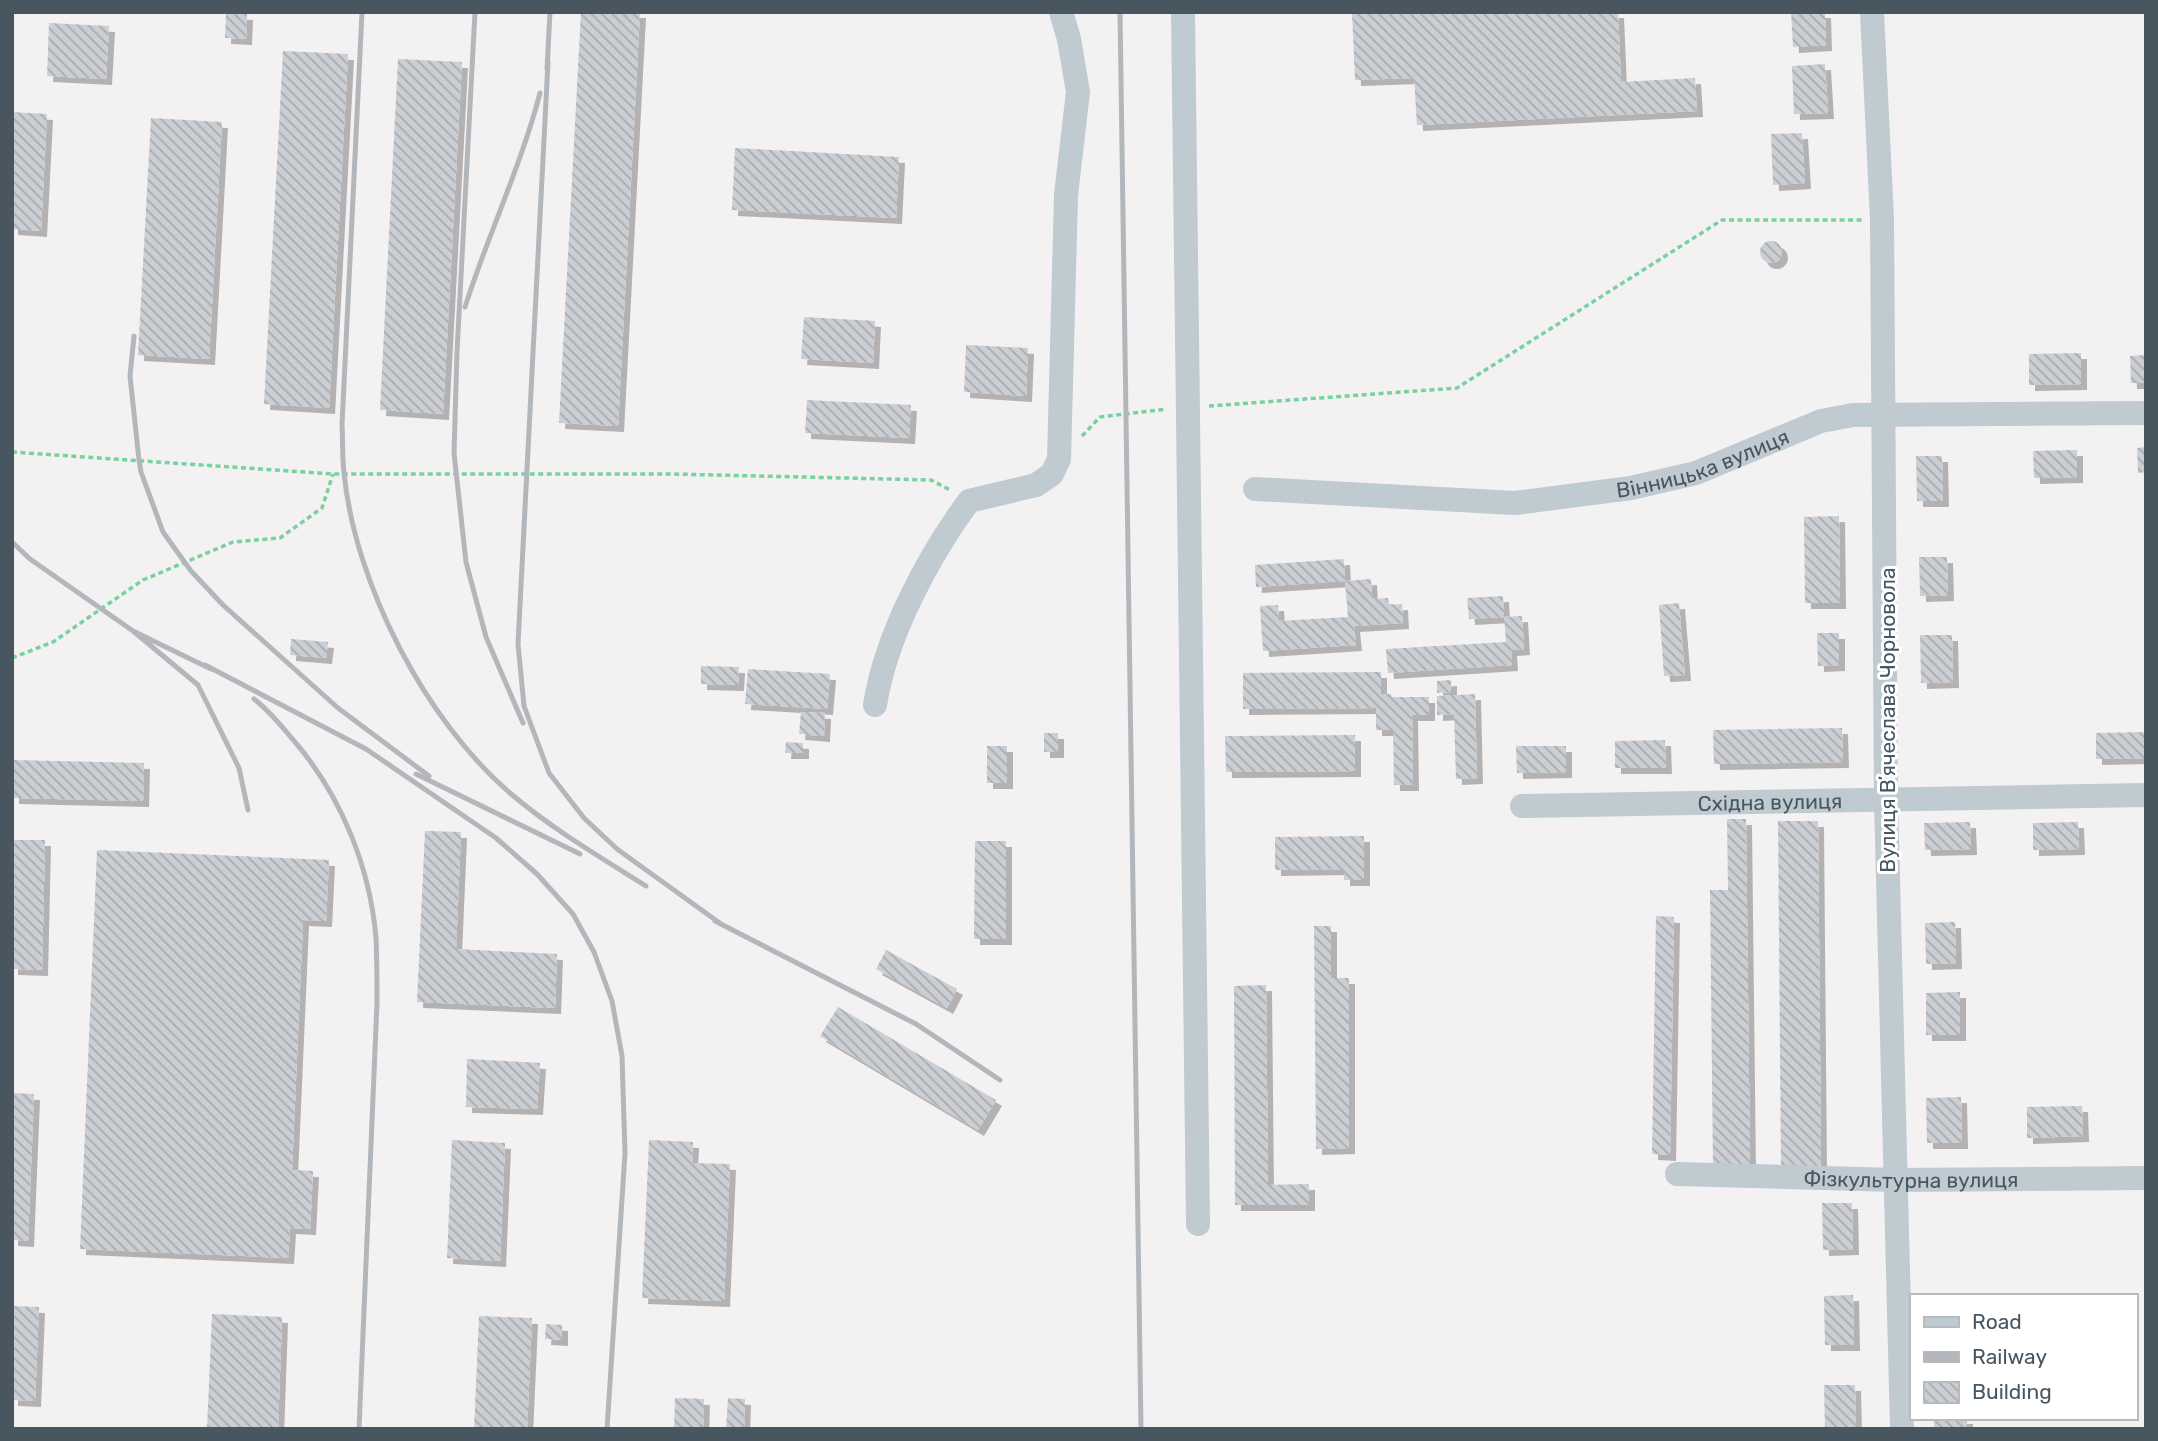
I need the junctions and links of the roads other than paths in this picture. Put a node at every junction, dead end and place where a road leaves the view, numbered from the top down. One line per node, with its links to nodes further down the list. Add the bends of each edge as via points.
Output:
1 (1061, 12): 7 (street, via 1078,92 1066,195 1059,459 1052,474 1036,485 969,501 944,534 909,602)
2 (1183, 12): 14 (street)
3 (1872, 12): 5 (street, Вулиця Вʼячеслава Чорновола)
4 (2146, 412): 5 (street, Вінницька вулиця)
5 (1885, 413): 6 (street, Вінницька вулиця, via 1821,421 1696,473 1631,488 1515,503); 9 (street, Вулиця Вʼячеслава Чорновола)
6 (1255, 489)
7 (875, 705)
8 (2146, 795): 9 (street, Східна вулиця)
9 (1886, 800): 10 (street, Східна вулиця); 13 (street, Вулиця Вʼячеслава Чорновола)
10 (1522, 806)
11 (1677, 1174): 13 (street, Фізкультурна вулиця)
12 (2146, 1178): 13 (street, Фізкультурна вулиця)
13 (1895, 1180): 15 (street, Вулиця Вʼячеслава Чорновола)
14 (1198, 1224)
15 (1902, 1429)

